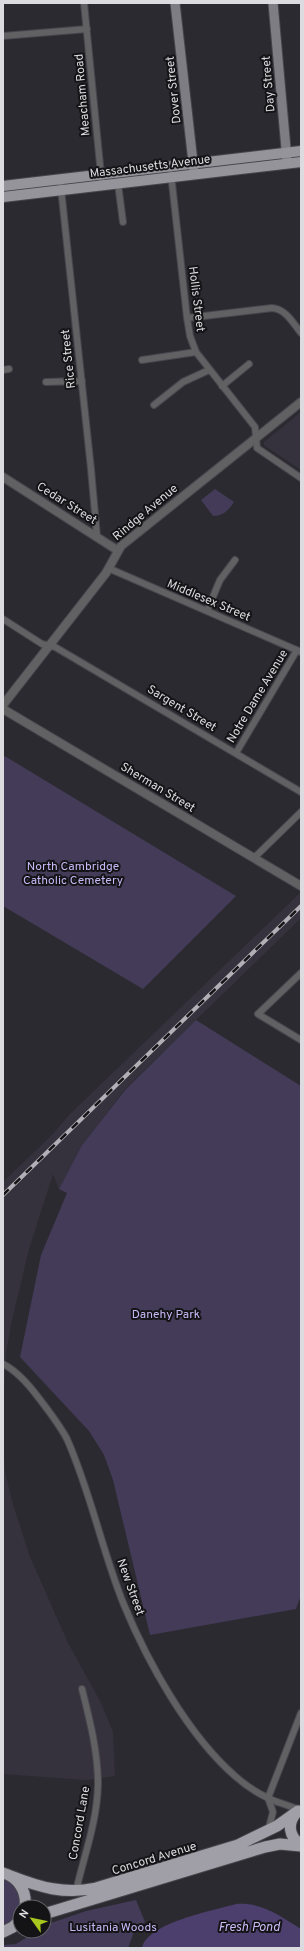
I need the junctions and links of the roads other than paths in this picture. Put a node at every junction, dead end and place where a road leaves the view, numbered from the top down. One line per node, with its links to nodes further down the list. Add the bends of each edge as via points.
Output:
1 (84, 3): 4 (street, Meacham Road)
2 (175, 3): 10 (main road, Dover Street)
3 (273, 3): 7 (main road, Day Street)
4 (87, 28): 5 (street); 15 (street, Meacham Road)
5 (3, 36)
6 (301, 151): 7 (main road, Massachusetts Avenue)
7 (286, 152): 9 (main road, Day Street); 10 (main road, Massachusetts Avenue)
8 (301, 162): 9 (main road, Massachusetts Avenue)
9 (287, 163): 12 (main road, Massachusetts Avenue)
10 (193, 164): 11 (main road, Massachusetts Avenue); 12 (main road, Dover Street)
11 (170, 166): 13 (street, Hollis Street); 15 (main road, Massachusetts Avenue)
12 (194, 174): 13 (main road, Massachusetts Avenue)
13 (172, 177): 16 (main road, Massachusetts Avenue); 21 (street, Hollis Street)
14 (60, 179): 15 (main road, Massachusetts Avenue); 17 (main road, Massachusetts Avenue); 18 (street, Rice Street)
15 (101, 180): 16 (main road, Massachusetts Avenue); 18 (main road, Massachusetts Avenue)
16 (118, 184): 20 (street)
17 (3, 186)
18 (60, 191): 19 (main road, Massachusetts Avenue); 27 (street, Rice Street)
19 (3, 197)
20 (123, 222)
21 (187, 318): 22 (street, via 279,308); 23 (street, Hollis Street)
22 (301, 333)
23 (196, 352): 24 (street); 26 (street, Hollis Street)
24 (142, 360)
25 (249, 364): 29 (street)
26 (209, 370): 29 (street, Hollis Street); 31 (street, via 183,382)
27 (82, 380): 28 (street); 35 (street, Rice Street)
28 (46, 382)
29 (222, 386): 32 (street, Hollis Street, via 255,427)
30 (301, 402): 32 (street, Rindge Avenue)
31 (154, 406)
32 (256, 437): 34 (street, Hollis Street, via 257,448); 36 (street, Rindge Avenue)
33 (3, 477): 35 (street, Cedar Street)
34 (301, 478)
35 (97, 536): 36 (street, Cedar Street)
36 (117, 550): 38 (street, Rindge Avenue)
37 (235, 560): 39 (street, via 220,580)
38 (108, 568): 39 (street, Middlesex Street); 41 (street, Rindge Avenue)
39 (207, 612): 42 (street, Middlesex Street)
40 (3, 620): 41 (street, Sargent Street, via 42,644)
41 (50, 645): 43 (street, Rindge Avenue); 45 (street, Sargent Street)
42 (299, 651): 45 (street, Notre Dame Avenue)
43 (3, 705)
44 (3, 709): 48 (street, Sherman Street)
45 (236, 753): 46 (street, Sargent Street)
46 (301, 792)
47 (301, 812): 48 (street)
48 (254, 858): 49 (street, Sherman Street)
49 (301, 886)
50 (301, 973): 51 (street, via 258,1014)
51 (301, 1040)
52 (3, 1364): 55 (street, New Street, via 33,1390 66,1439 85,1485 124,1604 139,1639 165,1687 211,1751 236,1777)
53 (82, 1689): 60 (street, Concord Lane, via 95,1740 98,1785 92,1828)
54 (301, 1713): 55 (street)
55 (268, 1798): 56 (street, New Street); 57 (street, via 273,1812)
56 (299, 1810): 57 (highway, Concord Avenue); 58 (highway, via 290,1828 294,1838)
57 (268, 1832): 60 (highway, Concord Avenue, via 217,1852 104,1886)
58 (301, 1845): 62 (highway, Concord Avenue, via 279,1844 265,1847)
59 (6, 1873): 60 (highway, Concord Avenue, via 44,1888); 61 (highway, via 22,1887)
60 (76, 1891)
61 (25, 1899)
62 (52, 1912)

